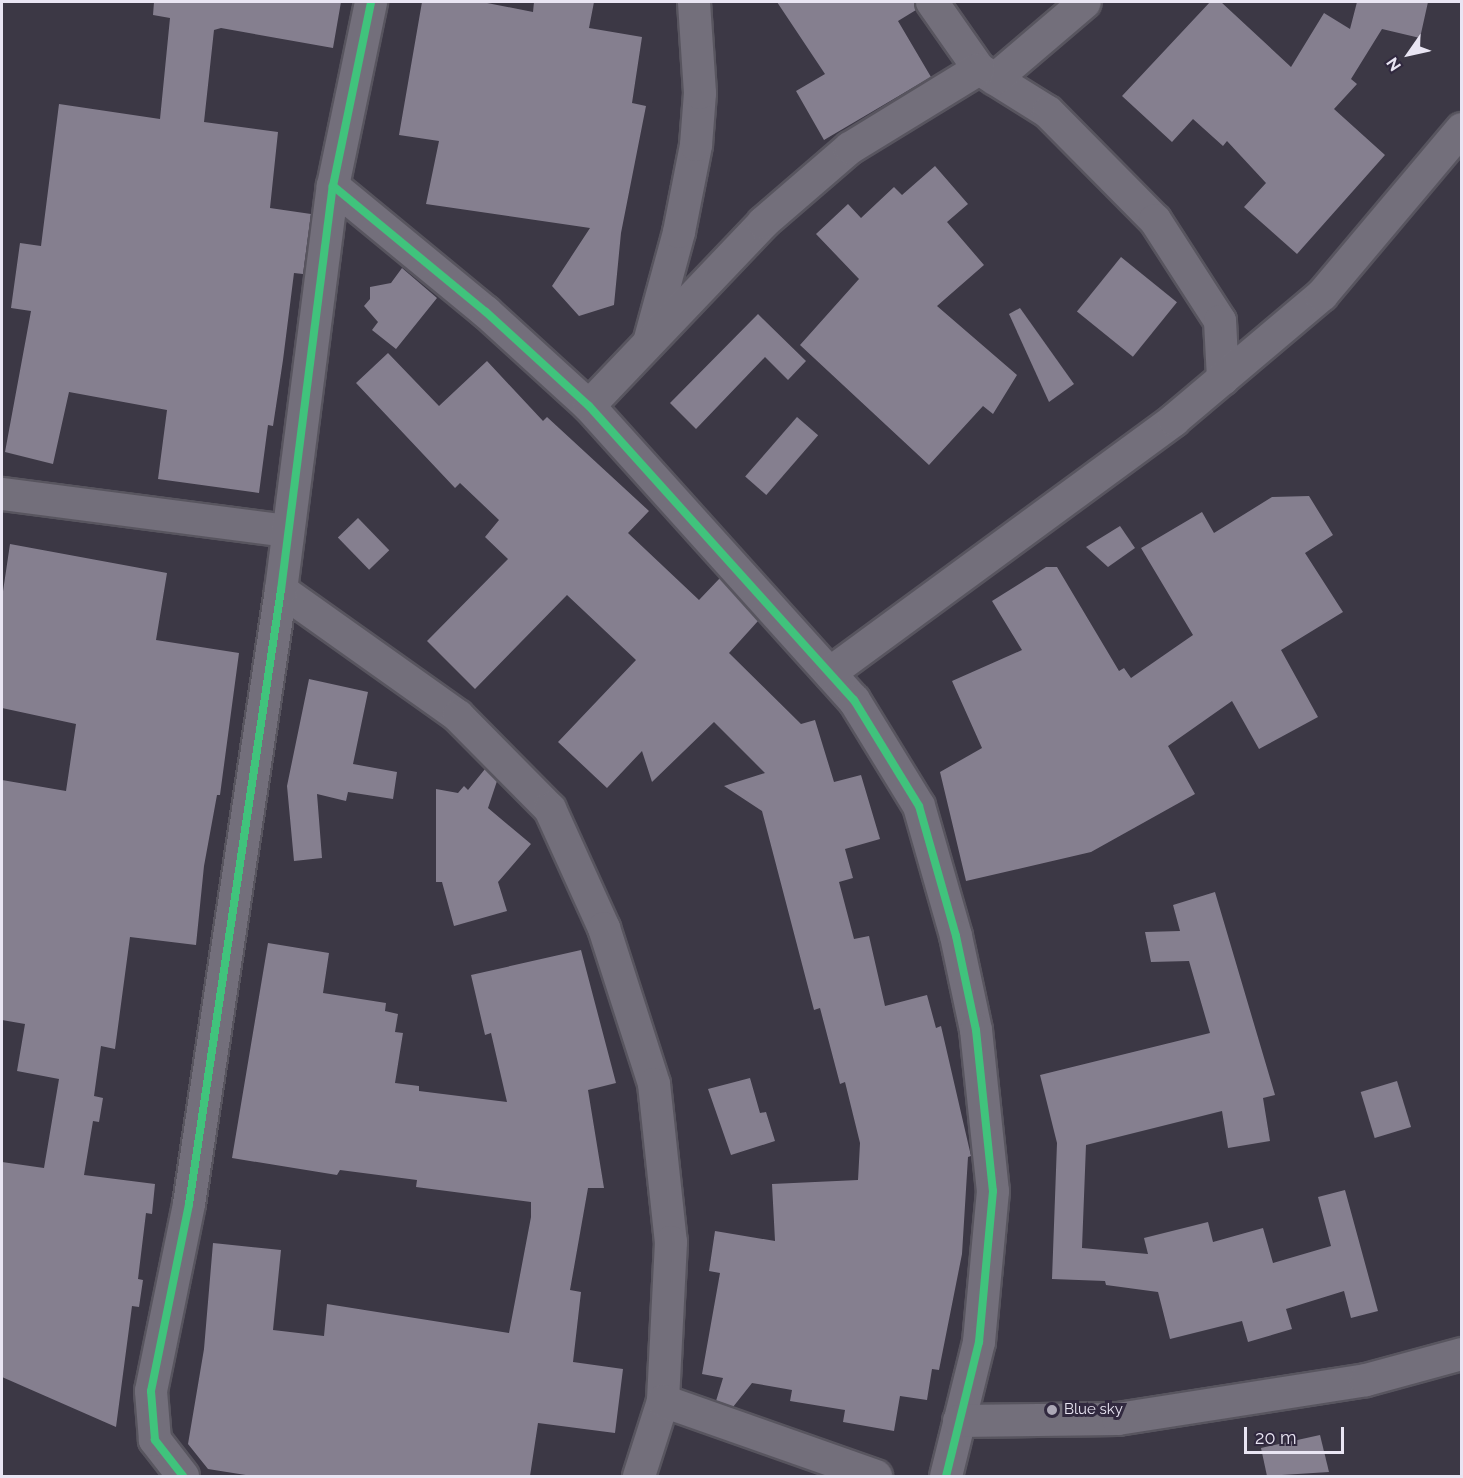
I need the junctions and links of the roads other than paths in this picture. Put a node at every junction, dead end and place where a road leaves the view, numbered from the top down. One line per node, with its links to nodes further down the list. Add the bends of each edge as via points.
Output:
1 (371, 2): 7 (street)
2 (694, 2): 8 (street, via 700,93 696,146 679,232)
3 (932, 2): 5 (street)
4 (1085, 2): 5 (street)
5 (987, 74): 8 (street, via 850,148 763,223); 9 (street, via 1048,112 1155,220 1220,321)
6 (1461, 129): 9 (street, via 1322,295)
7 (333, 186): 10 (street, via 486,312); 12 (street)
8 (649, 343): 10 (street)
9 (1223, 379): 14 (street, via 1165,427)
10 (590, 406): 14 (street)
11 (2, 494): 12 (street)
12 (286, 531): 13 (street)
13 (281, 590): 16 (street, via 458,716 550,809 604,928 654,1084 671,1242); 18 (street, via 189,1204 151,1391 155,1440)
14 (830, 673): 17 (street, via 854,700 919,806 956,936 976,1030 993,1191 979,1342)
15 (1461, 1354): 17 (street, via 1366,1380 1118,1419)
16 (663, 1401): 19 (street); 20 (street)
17 (959, 1421): 21 (street)
18 (183, 1476)
19 (639, 1476)
20 (876, 1476)
21 (946, 1476)

